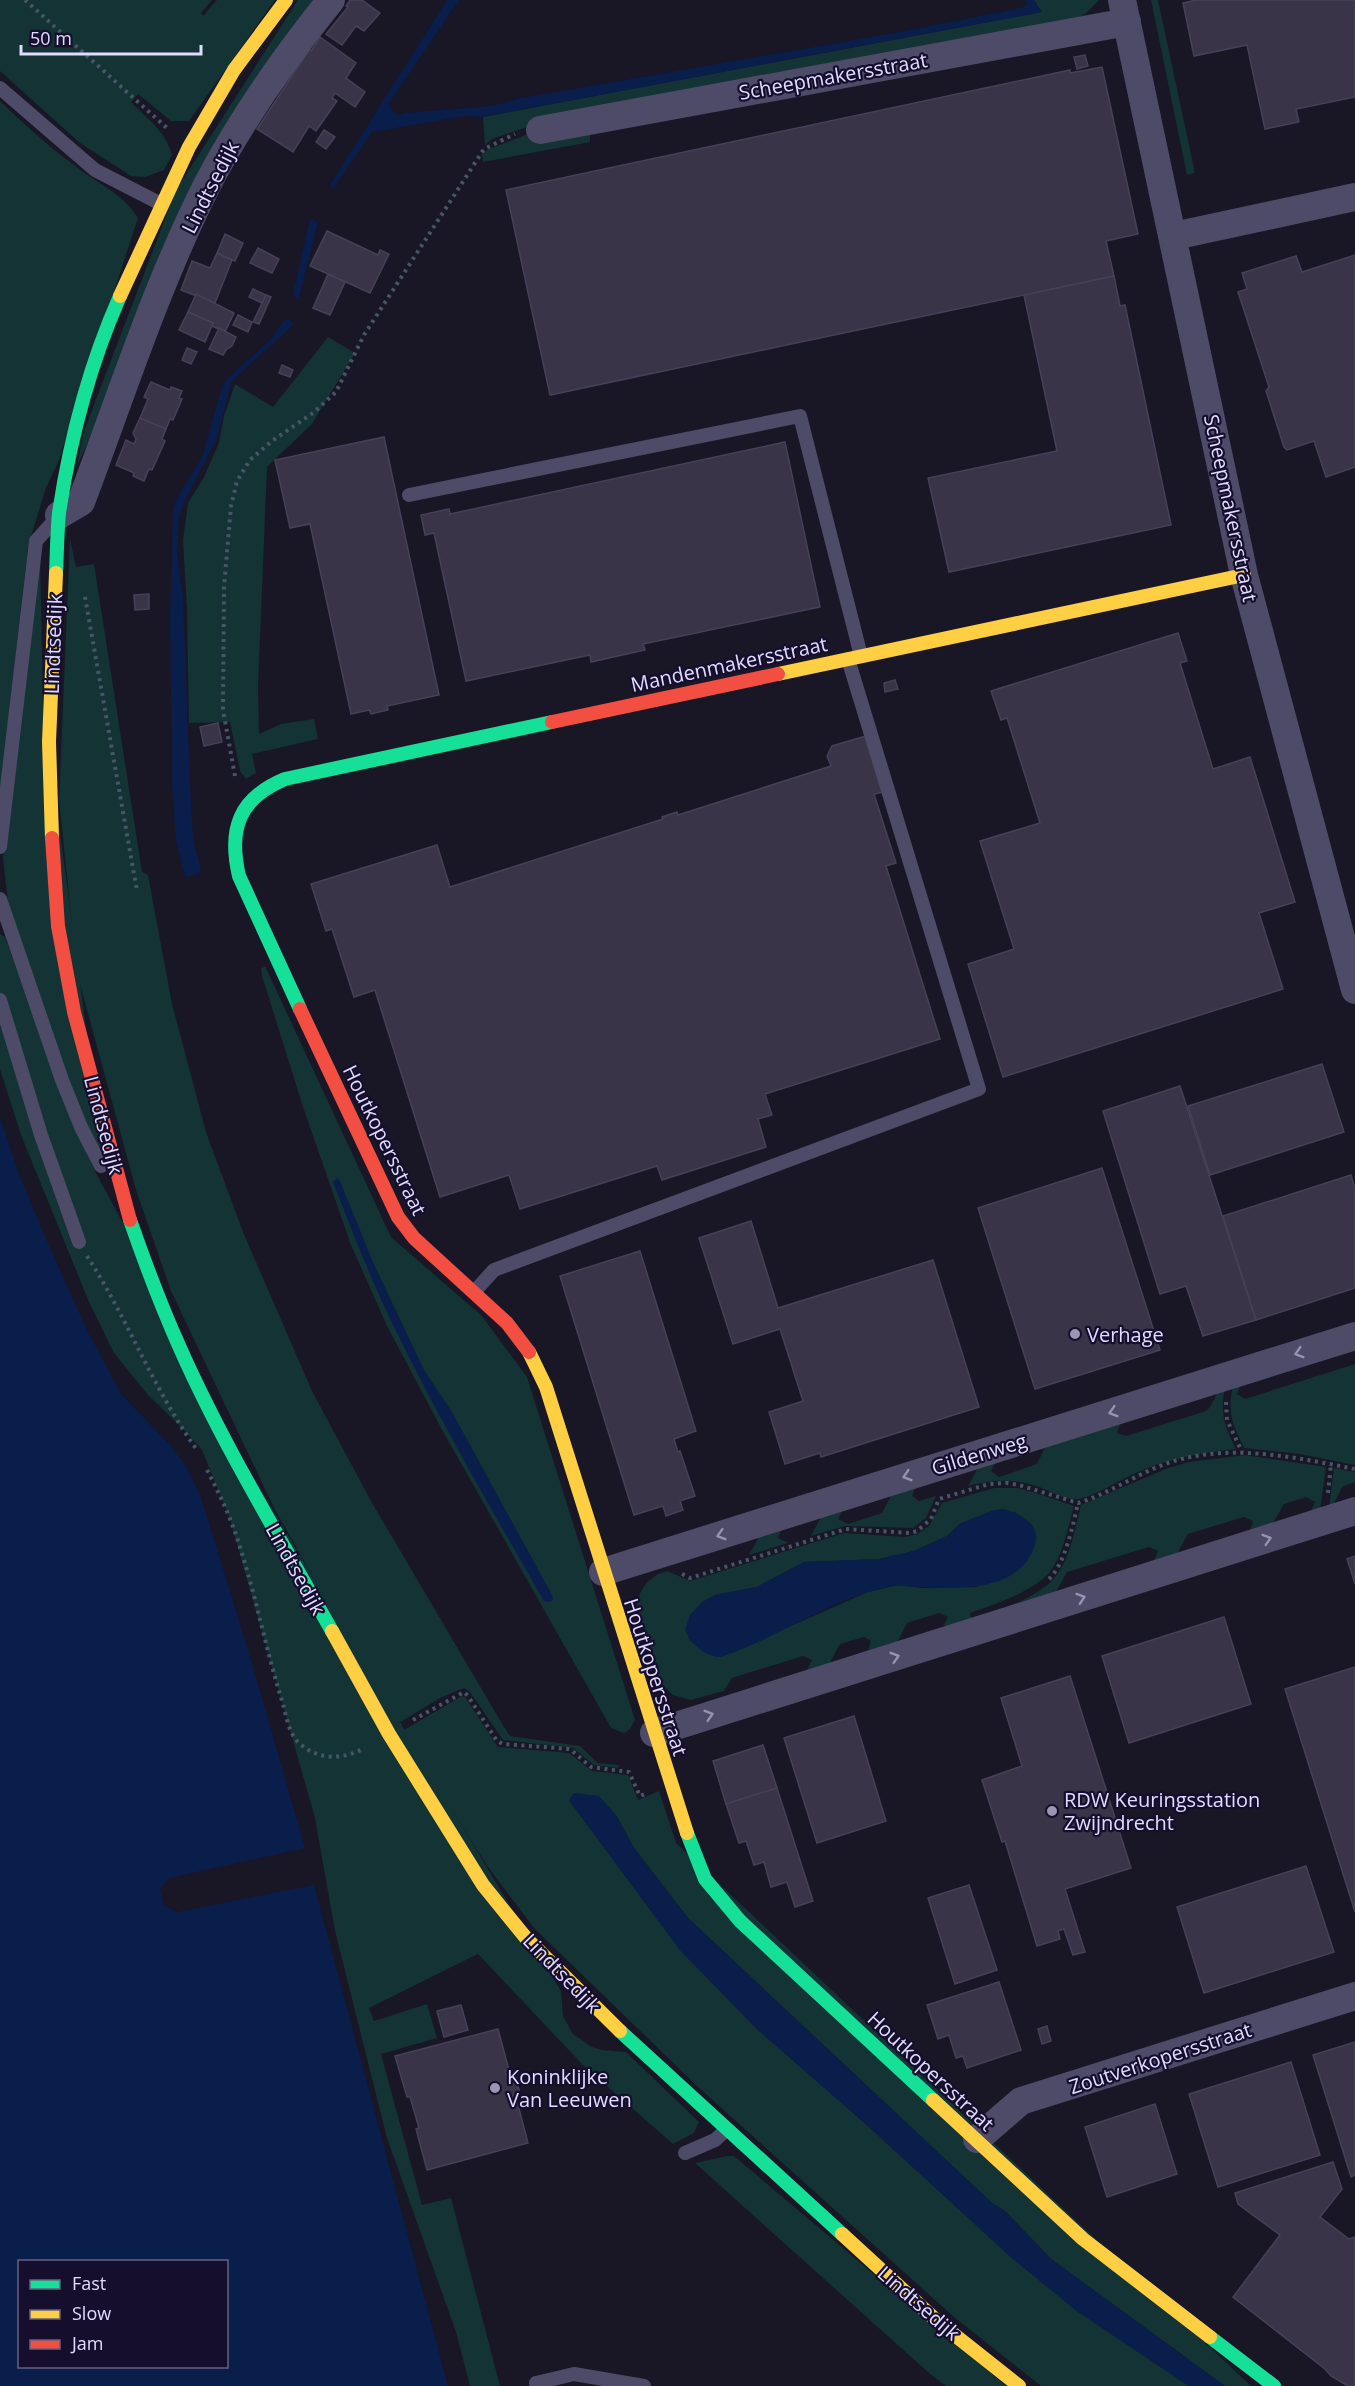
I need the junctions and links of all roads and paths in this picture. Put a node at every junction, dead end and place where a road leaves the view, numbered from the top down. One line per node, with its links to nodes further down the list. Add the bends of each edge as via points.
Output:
1 (25, 0): 7 (path)
2 (286, 0): 7 (street, Lindtsedijk, via 234,70)
3 (330, 0): 12 (street, Lindtsedijk, via 282,65 207,186 162,288 81,502)
4 (1124, 11): 6 (street, Scheepmakersstraat); 10 (street, Scheepmakersstraat)
5 (0, 88): 9 (lane, via 94,170)
6 (540, 130): 16 (path, via 521,132 484,149 364,335 336,392 250,460 237,481 224,587 223,710 234,774)
7 (189, 147): 9 (street, Lindtsedijk)
8 (1355, 196): 10 (street)
9 (161, 204): 12 (street, Lindtsedijk, via 110,319 76,425)
10 (1174, 236): 13 (street, Scheepmakersstraat)
11 (409, 495): 15 (lane, via 800,416)
12 (59, 514): 18 (lane, via 36,541); 24 (street, Lindtsedijk, via 49,742 58,926 74,1012)
13 (1244, 575): 15 (street, Mandenmakersstraat); 22 (street, Scheepmakersstraat)
14 (84, 590): 19 (path)
15 (854, 658): 16 (street, Mandenmakersstraat, via 285,779 263,789); 26 (lane, via 979,1089 494,1270)
16 (248, 804): 17 (street, Mandenmakersstraat)
17 (239, 820): 26 (street, Houtkopersstraat, via 234,843 239,876 385,1193 414,1238)
18 (0, 847)
19 (137, 891)
20 (0, 899): 21 (lane)
21 (0, 905): 24 (lane, via 81,1127)
22 (1355, 990)
23 (0, 1000): 25 (lane)
24 (124, 1201): 40 (street, Lindtsedijk, via 180,1349 224,1437)
25 (79, 1242): 30 (path, via 175,1419)
26 (474, 1292): 36 (street, Houtkopersstraat, via 513,1331 531,1355 546,1387)
27 (1355, 1336): 28 (street, Gildenweg, one-way to 28)
28 (1230, 1375): 29 (path, via 1225,1408); 35 (street, Gildenweg, one-way to 35)
29 (1242, 1452): 32 (path); 33 (path, via 1166,1464)
30 (199, 1453)
31 (203, 1462): 40 (path, via 238,1540 275,1681 297,1741 314,1754 329,1758 350,1756)
32 (1355, 1469)
33 (1078, 1503): 35 (path, via 1019,1485 989,1484 939,1499 931,1519 910,1533 846,1529 690,1578 675,1570); 37 (path, via 1067,1544)
34 (1355, 1511): 39 (street, one-way to 34)
35 (666, 1552): 36 (street, Gildenweg)
36 (603, 1572): 39 (street, Houtkopersstraat)
37 (1046, 1582)
38 (417, 1718): 41 (path, via 464,1692 503,1744 570,1749 591,1767 629,1772 640,1796)
39 (654, 1733): 41 (street, Houtkopersstraat)
40 (389, 1734): 43 (street, Lindtsedijk, via 459,1849 520,1931 597,2010)
41 (670, 1783): 44 (street, Houtkopersstraat, via 705,1879 740,1921)
42 (1355, 1996): 44 (street, Zoutverkopersstraat, via 1021,2102)
43 (727, 2129): 45 (lane, via 716,2140); 48 (street, Lindtsedijk, via 937,2321)
44 (977, 2139): 49 (street, Houtkopersstraat, via 1083,2239)
45 (685, 2153)
46 (537, 2386): 47 (lane, via 536,2383 574,2374)
47 (644, 2386)
48 (1019, 2386)
49 (1274, 2386)

